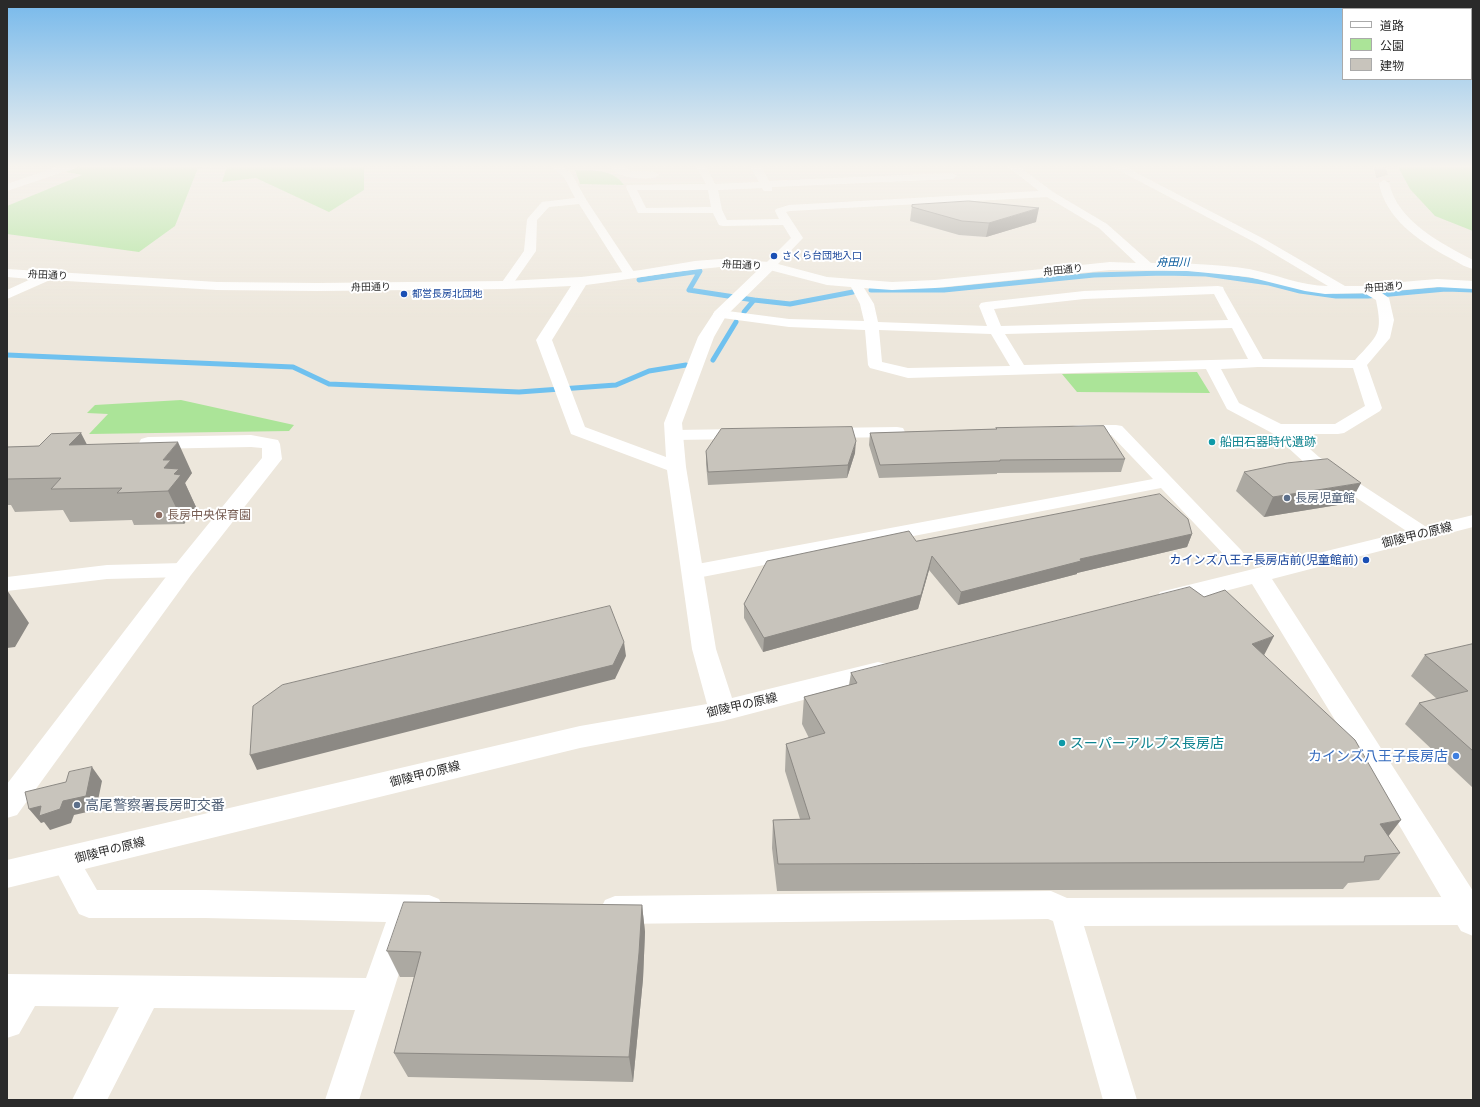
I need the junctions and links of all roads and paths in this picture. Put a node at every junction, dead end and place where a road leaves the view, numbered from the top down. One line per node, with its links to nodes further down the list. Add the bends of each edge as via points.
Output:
1 (535, 217): 17 (street, via 532,220 530,251)
2 (592, 217): 14 (street)
3 (720, 217): 8 (street, via 723,223)
4 (783, 217): 8 (street)
5 (1087, 217): 11 (street, via 1103,226)
6 (1213, 217): 19 (street)
7 (1402, 217): 9 (street, via 1440,246)
8 (786, 222): 10 (street, via 797,238)
9 (1473, 265)
10 (770, 266): 14 (street, 舟田通り, via 720,263); 16 (street, 舟田通り, via 827,281); 22 (street)
11 (1148, 266): 16 (street, 舟田通り, via 1077,269 935,284); 19 (street, 舟田通り, via 1227,269 1305,287)
12 (7, 274): 13 (street, 舟田通り)
13 (50, 275): 17 (street, 舟田通り, via 217,286); 21 (street)
14 (630, 275): 15 (street, 舟田通り)
15 (580, 280): 17 (street, 舟田通り); 37 (street, via 544,340 577,430)
16 (856, 284): 24 (street, via 866,304)
17 (506, 285)
18 (1473, 285): 20 (street, 舟田通り, via 1437,283)
19 (1344, 290): 20 (street, 舟田通り)
20 (1368, 290): 28 (street, via 1382,298 1387,320 1383,338)
21 (7, 295)
22 (720, 314): 24 (street, via 789,323); 35 (street, via 706,337 673,423)
23 (1236, 324): 25 (street); 25 (street, via 1218,290 1084,295 986,306); 26 (street)
24 (872, 326): 25 (street); 29 (street, via 874,366 908,373)
25 (996, 330): 29 (street)
26 (1258, 363): 27 (street); 28 (street)
27 (1211, 364): 29 (street); 30 (street, via 1233,406)
28 (1359, 364): 30 (street, via 1374,408 1338,429)
29 (1019, 370)
30 (1278, 429): 40 (street, via 1313,461)
31 (1061, 431): 38 (street, via 1116,430)
32 (911, 432): 33 (street)
33 (808, 433)
34 (761, 434): 35 (street)
35 (674, 435): 37 (street)
36 (133, 444): 42 (street, via 251,441 271,444 272,459)
37 (676, 467): 43 (street)
38 (1165, 482): 41 (street); 43 (street)
39 (1473, 522): 40 (street, 御陵甲の原線)
40 (1424, 534): 44 (street, 御陵甲の原線)
41 (1234, 554)
42 (183, 570): 45 (street, via 107,572); 49 (street)
43 (692, 572): 48 (street, via 704,649)
44 (1258, 575): 46 (street, 御陵甲の原線); 56 (street)
45 (7, 584)
46 (1143, 604)
47 (899, 666): 48 (street, 御陵甲の原線)
48 (723, 711): 50 (street, 御陵甲の原線, via 580,737)
49 (7, 806)
50 (66, 861): 51 (street, 御陵甲の原線); 52 (street, via 89,904)
51 (7, 874)
52 (405, 908): 53 (street); 59 (street)
53 (452, 909)
54 (591, 910): 55 (street, via 1051,905)
55 (1065, 912): 56 (street); 63 (street)
56 (1470, 915)
57 (17, 990): 58 (street); 60 (street)
58 (145, 991): 59 (street); 61 (street)
59 (376, 994): 62 (street)
60 (7, 1022)
61 (89, 1100)
62 (342, 1100)
63 (1120, 1100)

